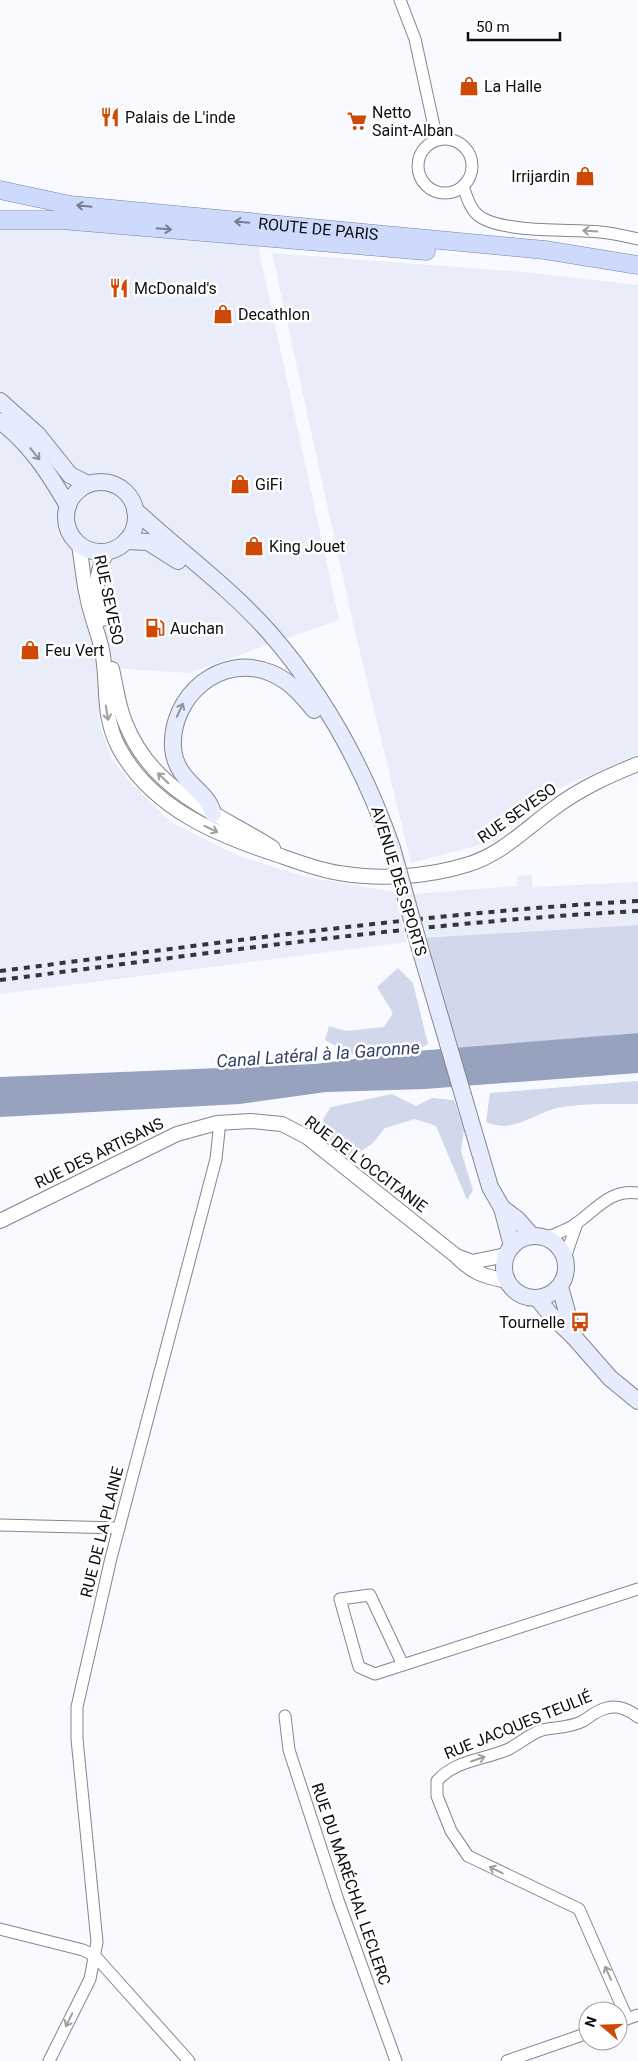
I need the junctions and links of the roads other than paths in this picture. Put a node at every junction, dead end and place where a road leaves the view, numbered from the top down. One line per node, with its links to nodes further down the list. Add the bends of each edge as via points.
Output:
1 (400, 0): 2 (street, via 415,39)
2 (437, 140): 3 (street, via 454,141 467,151 472,169); 3 (street, via 422,151 418,170 421,179 440,193 456,191)
3 (463, 186): 6 (street, one-way to 3, via 601,232 492,222 473,210)
4 (0, 190): 7 (main road, ROUTE DE PARIS, one-way to 4, via 545,250 70,205)
5 (0, 220): 7 (main road, ROUTE DE PARIS, one-way to 7, via 61,220)
6 (638, 239)
7 (638, 266)
8 (0, 401): 10 (main road, via 38,435 70,475)
9 (0, 420): 11 (main road, one-way to 11, via 39,458)
10 (88, 484): 11 (main road, via 75,493); 12 (main road, via 100,482 119,487 127,494)
11 (68, 506): 14 (main road, via 68,528)
12 (135, 510): 13 (main road, via 135,523); 16 (main road, AVENUE DES SPORTS, via 256,620)
13 (126, 541): 15 (main road); 16 (main road, AVENUE DES SPORTS, via 148,542 176,560)
14 (79, 544): 15 (main road, via 88,550); 20 (street, RUE SEVESO, one-way to 20, via 87,596 106,675 106,715 119,748 154,791 194,821 236,842)
15 (108, 551): 19 (street, RUE SEVESO, one-way to 15, via 186,798 154,769 140,751 125,721 96,586 97,570)
16 (300, 671): 18 (main road, AVENUE DES SPORTS)
17 (638, 764): 20 (street, RUE SEVESO, via 574,795 507,846 466,865 417,874 362,876)
18 (358, 765): 19 (main road, one-way to 18, via 211,804 187,782 178,766 173,734 185,700 204,681 226,670 258,668 298,690); 23 (main road, AVENUE DES SPORTS, bridge, via 392,848 490,1187)
19 (213, 814): 20 (street, RUE SEVESO)
20 (293, 860)
21 (216, 1124): 24 (street, RUE DES ARTISANS, via 166,1138); 28 (street, RUE DE L'OCCITANIE, via 251,1121 282,1124 307,1137); 36 (street, RUE DE LA PLAINE, via 219,1132 216,1159)
22 (638, 1193): 25 (street, via 615,1196 592,1209)
23 (502, 1208): 26 (main road); 27 (main road)
24 (0, 1221)
25 (577, 1223): 26 (street); 29 (street)
26 (539, 1237): 27 (main road); 29 (main road, via 554,1243)
27 (509, 1251): 28 (street, via 472,1262); 30 (main road, via 504,1264)
28 (455, 1255): 30 (street, RUE DE L'OCCITANIE, via 470,1270 484,1277)
29 (565, 1258): 31 (main road, via 566,1268)
30 (507, 1280): 32 (main road, via 520,1295)
31 (560, 1287): 32 (main road, via 554,1293); 33 (main road)
32 (538, 1298): 33 (main road)
33 (574, 1337): 34 (main road, via 610,1378)
34 (638, 1401)
35 (0, 1525): 36 (street)
36 (119, 1528): 42 (street, RUE DE LA PLAINE, via 77,1707 77,1739 97,1942)
37 (638, 1589): 38 (street)
38 (403, 1665): 38 (street, via 375,1674 359,1667 340,1599 370,1595)
39 (285, 1716): 47 (street, RUE DU MARÉCHAL LECLERC, via 289,1750)
40 (638, 1718): 43 (street, RUE JACQUES TEULIÉ, one-way to 40, via 579,1908 468,1856 451,1831 437,1796 436,1781 446,1770 509,1748 543,1730 559,1729 608,1708 631,1710)
41 (0, 1929): 42 (street, via 84,1950)
42 (95, 1956): 45 (street, RUE DE LA PLAINE, one-way to 45, via 90,1979); 46 (street)
43 (620, 2001)
44 (578, 2036): 48 (street)
45 (49, 2061)
46 (190, 2061)
47 (396, 2061)
48 (507, 2061)

